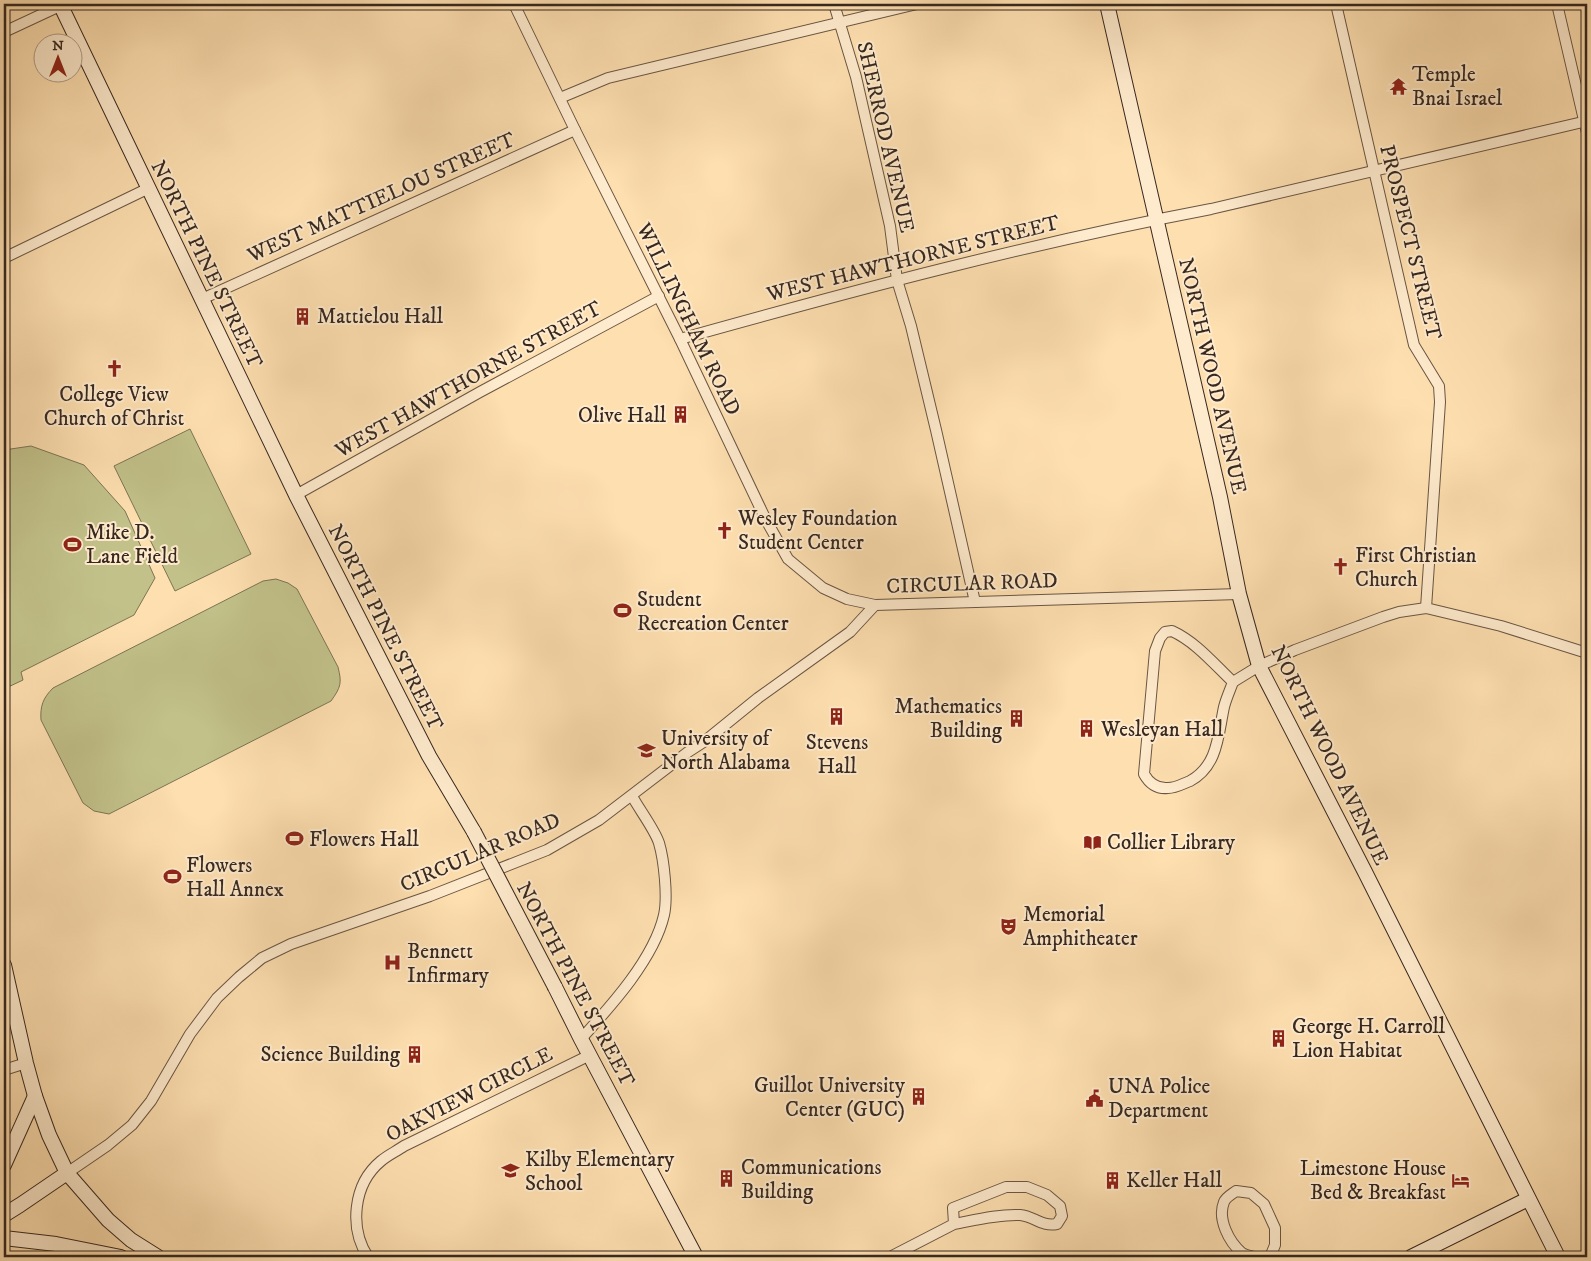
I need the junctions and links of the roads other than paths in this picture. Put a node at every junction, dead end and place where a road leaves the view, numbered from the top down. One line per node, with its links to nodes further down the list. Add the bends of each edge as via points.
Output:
1 (62, 4): 9 (street); 15 (main road, NORTH PINE STREET)
2 (514, 4): 10 (street, WILLINGHAM ROAD)
3 (834, 4): 8 (street, SHERROD AVENUE)
4 (917, 4): 8 (street)
5 (1107, 4): 16 (main road, NORTH WOOD AVENUE)
6 (1336, 4): 14 (street, PROSPECT STREET)
7 (1557, 4): 11 (street)
8 (839, 23): 10 (street, via 608,78); 18 (street, SHERROD AVENUE, via 856,77 880,181)
9 (4, 32)
10 (560, 98): 12 (street, WILLINGHAM ROAD)
11 (1586, 121): 13 (street); 14 (street, WEST HAWTHORNE STREET)
12 (575, 130): 19 (street, WILLINGHAM ROAD); 20 (street, WEST MATTIELOU STREET)
13 (1587, 133)
14 (1374, 172): 16 (street, WEST HAWTHORNE STREET); 26 (street, PROSPECT STREET, via 1414,345 1439,386)
15 (149, 188): 17 (street); 20 (main road, NORTH PINE STREET)
16 (1156, 219): 18 (street, WEST HAWTHORNE STREET); 23 (main road, NORTH WOOD AVENUE)
17 (4, 258)
18 (897, 280): 21 (street, WEST HAWTHORNE STREET); 24 (street, SHERROD AVENUE, via 934,421)
19 (658, 296): 21 (street, WILLINGHAM ROAD); 22 (street, WEST HAWTHORNE STREET)
20 (202, 299): 22 (main road, NORTH PINE STREET)
21 (680, 339): 25 (street, WILLINGHAM ROAD, via 766,520 788,559 823,588 847,599)
22 (296, 495): 32 (main road, NORTH PINE STREET, bridge, via 429,756 474,832)
23 (1239, 594): 24 (street, CIRCULAR ROAD); 28 (main road, NORTH WOOD AVENUE)
24 (975, 602): 25 (street, CIRCULAR ROAD)
25 (875, 605): 30 (street, CIRCULAR ROAD, via 850,632 758,698)
26 (1426, 608): 27 (street, via 1501,626); 28 (street, via 1383,617)
27 (1587, 653)
28 (1259, 666): 29 (street); 39 (main road, NORTH WOOD AVENUE)
29 (1233, 682): 29 (street, via 1182,635 1165,632 1155,651 1153,668 1144,774 1148,781 1163,789 1175,788 1198,776 1208,766)
30 (632, 796): 32 (street, via 659,842 666,886 664,915 652,946 636,970); 38 (street, CIRCULAR ROAD, via 599,820 547,850 430,896 291,944 262,958 217,998 132,1125)
31 (4, 966): 34 (main road)
32 (581, 1039): 33 (main road, NORTH PINE STREET)
33 (590, 1055): 45 (street, OAKVIEW CIRCLE, via 404,1146 380,1162 362,1186 355,1216 361,1246); 46 (main road, NORTH PINE STREET)
34 (26, 1063): 35 (street); 36 (main road)
35 (4, 1070)
36 (35, 1096): 37 (main road); 38 (main road)
37 (4, 1165)
38 (67, 1173): 40 (main road); 44 (main road, via 108,1220)
39 (1528, 1199): 50 (main road); 51 (main road, NORTH WOOD AVENUE)
40 (4, 1215)
41 (954, 1224): 41 (street, via 954,1208 1006,1187 1027,1188 1047,1195 1060,1206 1062,1216 1057,1224 1048,1226 1022,1215 991,1216); 47 (street)
42 (4, 1238): 43 (main road)
43 (120, 1257)
44 (158, 1257)
45 (368, 1257)
46 (696, 1257)
47 (890, 1257)
48 (1254, 1257): 49 (street, via 1243,1254 1224,1226 1221,1214 1225,1200 1236,1191 1251,1193 1264,1204 1276,1228 1276,1245)
49 (1270, 1257)
50 (1411, 1257)
51 (1558, 1257)

